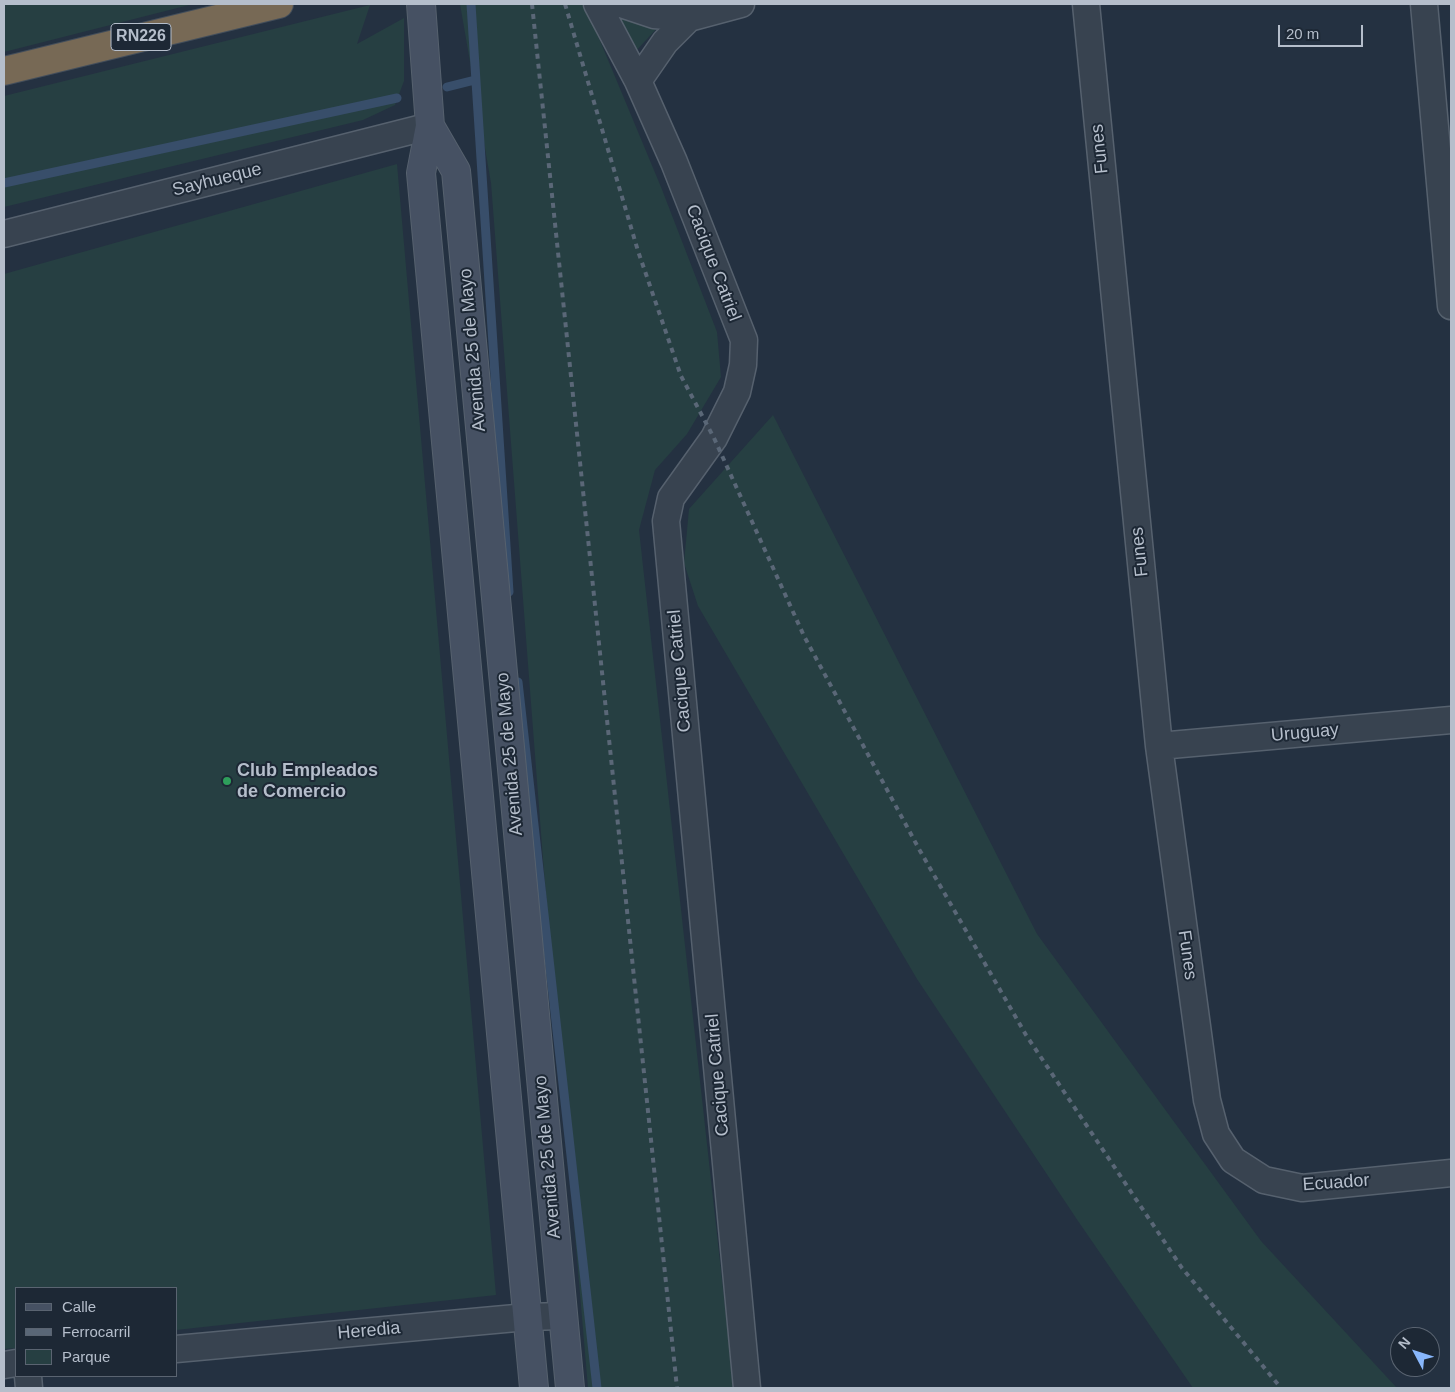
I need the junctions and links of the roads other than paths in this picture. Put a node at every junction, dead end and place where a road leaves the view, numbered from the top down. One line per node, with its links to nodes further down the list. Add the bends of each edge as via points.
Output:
1 (279, 4): 9 (highway, RN226)
2 (420, 4): 11 (street, Avenida 25 de Mayo)
3 (597, 4): 10 (street, Cacique Catriel)
4 (621, 4): 8 (street, via 654,15)
5 (741, 4): 8 (street)
6 (1086, 4): 15 (street, Funes)
7 (1424, 4): 13 (street)
8 (689, 18): 10 (street, via 660,48)
9 (4, 71)
10 (638, 81): 23 (street, Cacique Catriel, via 674,162 744,340 737,392 714,438 671,498 666,521)
11 (430, 126): 12 (street, Sayhueque); 18 (street, Avenida 25 de Mayo, via 456,171); 19 (street, Avenida 25 de Mayo, via 421,173)
12 (4, 234)
13 (1451, 306)
14 (1451, 720): 15 (street, Uruguay)
15 (1159, 746): 16 (street, Funes)
16 (1207, 1100): 17 (street, Ecuador, via 1216,1134 1233,1160 1264,1180 1302,1188)
17 (1451, 1173)
18 (562, 1316): 19 (street, Heredia); 22 (street, Avenida 25 de Mayo)
19 (527, 1317): 20 (street, Heredia); 21 (street, Avenida 25 de Mayo)
20 (178, 1349)
21 (534, 1388)
22 (570, 1388)
23 (747, 1388)

